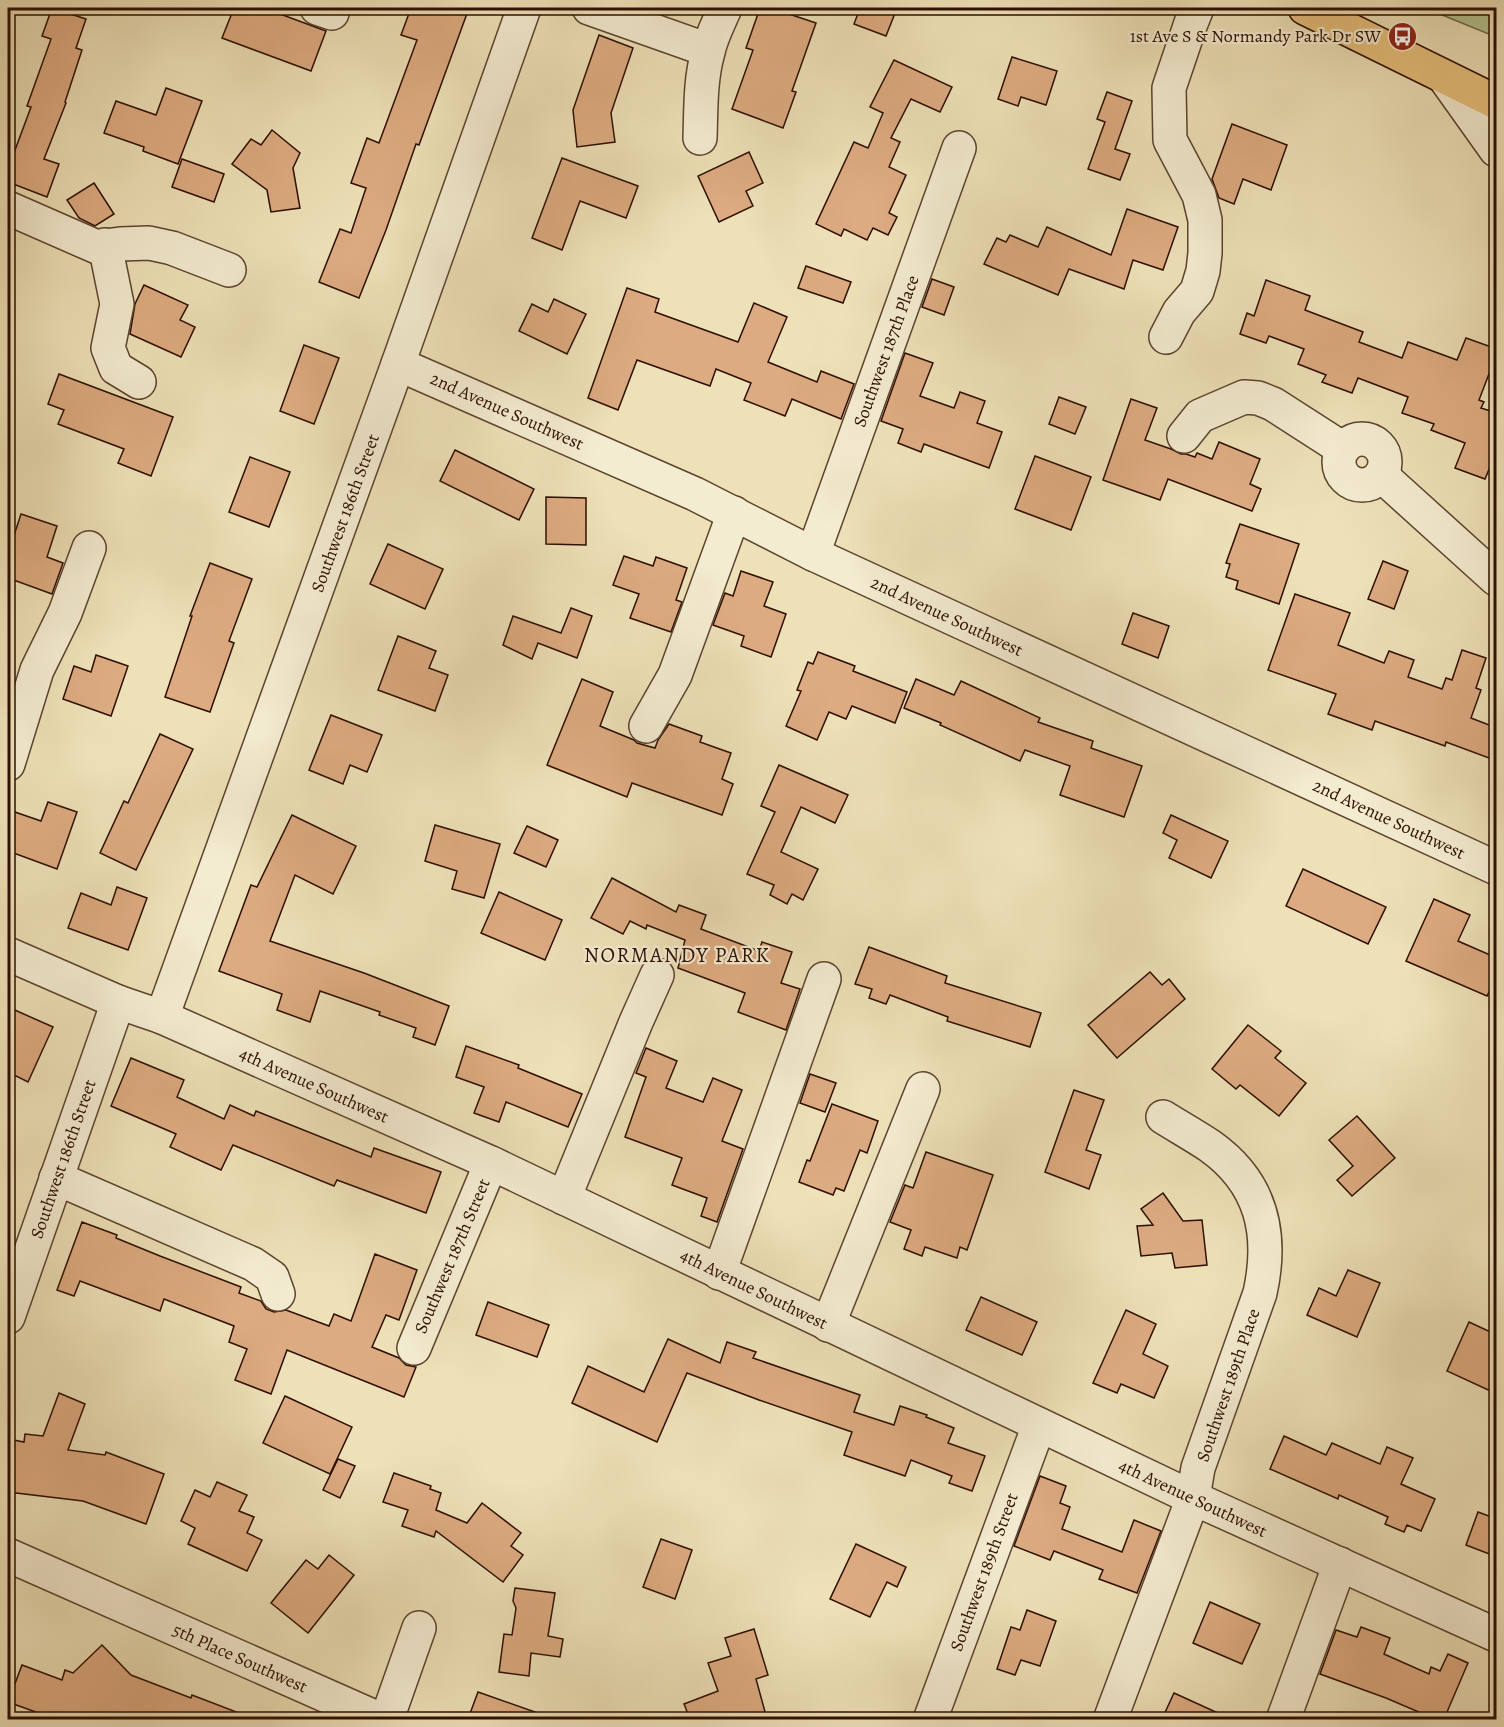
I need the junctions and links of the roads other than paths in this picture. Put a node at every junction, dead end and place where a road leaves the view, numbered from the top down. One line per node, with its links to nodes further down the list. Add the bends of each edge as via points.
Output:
1 (525, 8): 16 (street, Southwest 186th Street)
2 (589, 8): 6 (street)
3 (725, 8): 6 (street)
4 (1197, 8): 15 (street, via 1169,88 1170,140 1199,195 1205,220 1205,253 1197,291 1179,312)
5 (1305, 8): 7 (main road)
6 (708, 50): 9 (street)
7 (1444, 77): 8 (main road); 11 (street)
8 (1497, 102)
9 (700, 138)
10 (958, 148): 21 (street, Southwest 187th Place)
11 (1497, 150)
12 (8, 208): 13 (street, via 97,246)
13 (105, 245): 14 (street, via 149,243); 17 (street, via 117,304 108,348 116,368)
14 (229, 270)
15 (1166, 337)
16 (399, 364): 19 (street, 2nd Avenue Southwest); 30 (street, Southwest 186th Street)
17 (140, 382)
18 (1184, 436): 22 (street, via 1200,416 1244,397 1273,404 1343,449 1338,463 1349,481 1363,485 1381,475)
19 (734, 513): 21 (street, 2nd Avenue Southwest); 23 (street, via 675,675)
20 (89, 548): 24 (street, via 65,613 37,670)
21 (813, 554): 25 (street, 2nd Avenue Southwest)
22 (1497, 579)
23 (646, 726)
24 (8, 764)
25 (1497, 868)
26 (8, 954): 29 (street, 4th Avenue Southwest)
27 (657, 975): 35 (street)
28 (824, 979): 36 (street)
29 (118, 1002): 30 (street, 4th Avenue Southwest); 34 (street, Southwest 186th Street)
30 (162, 1017): 33 (street, 4th Avenue Southwest)
31 (923, 1089): 39 (street)
32 (1163, 1117): 42 (street, Southwest 189th Place, via 1233,1166 1249,1188 1262,1217 1266,1245 1260,1293 1202,1456)
33 (491, 1163): 35 (street, 4th Avenue Southwest); 40 (street, Southwest 187th Street)
34 (56, 1178): 37 (street, via 253,1264 272,1277); 38 (street, Southwest 186th Street)
35 (564, 1198): 36 (street, 4th Avenue Southwest)
36 (719, 1273): 39 (street, 4th Avenue Southwest)
37 (278, 1294)
38 (8, 1317)
39 (828, 1325): 41 (street, 4th Avenue Southwest)
40 (414, 1348)
41 (1039, 1425): 42 (street, 4th Avenue Southwest); 47 (street, Southwest 189th Street)
42 (1193, 1498): 44 (street, 4th Avenue Southwest); 48 (street, Southwest 189th Place)
43 (8, 1555): 45 (street, 5th Place Southwest, via 379,1719 388,1716)
44 (1340, 1564): 46 (street, 4th Avenue Southwest); 49 (street)
45 (419, 1629)
46 (1497, 1635)
47 (930, 1719)
48 (1110, 1719)
49 (1283, 1719)

